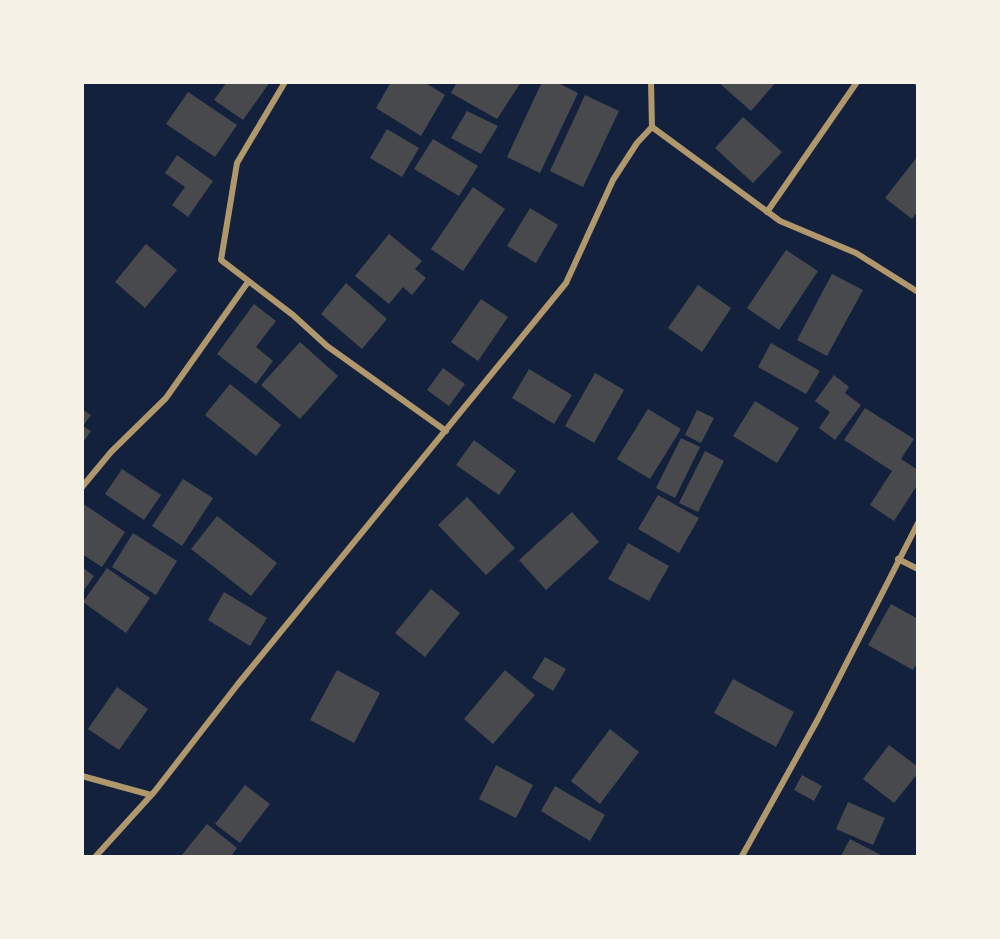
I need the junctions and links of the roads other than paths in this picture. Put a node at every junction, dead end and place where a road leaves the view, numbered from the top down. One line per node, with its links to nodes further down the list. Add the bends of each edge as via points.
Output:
1 (285, 82): 6 (street, via 237,163 221,260)
2 (651, 82): 4 (street)
3 (857, 82): 5 (street)
4 (652, 127): 5 (street); 8 (street, via 613,180 566,283)
5 (767, 212): 7 (street, via 856,253)
6 (248, 282): 8 (street, via 327,346); 9 (street, via 166,398)
7 (918, 292)
8 (446, 430): 14 (street)
9 (82, 487)
10 (918, 524): 11 (street)
11 (898, 559): 12 (street); 16 (street, via 818,719)
12 (918, 568)
13 (82, 776): 14 (street)
14 (151, 795): 15 (street)
15 (96, 856)
16 (742, 856)

